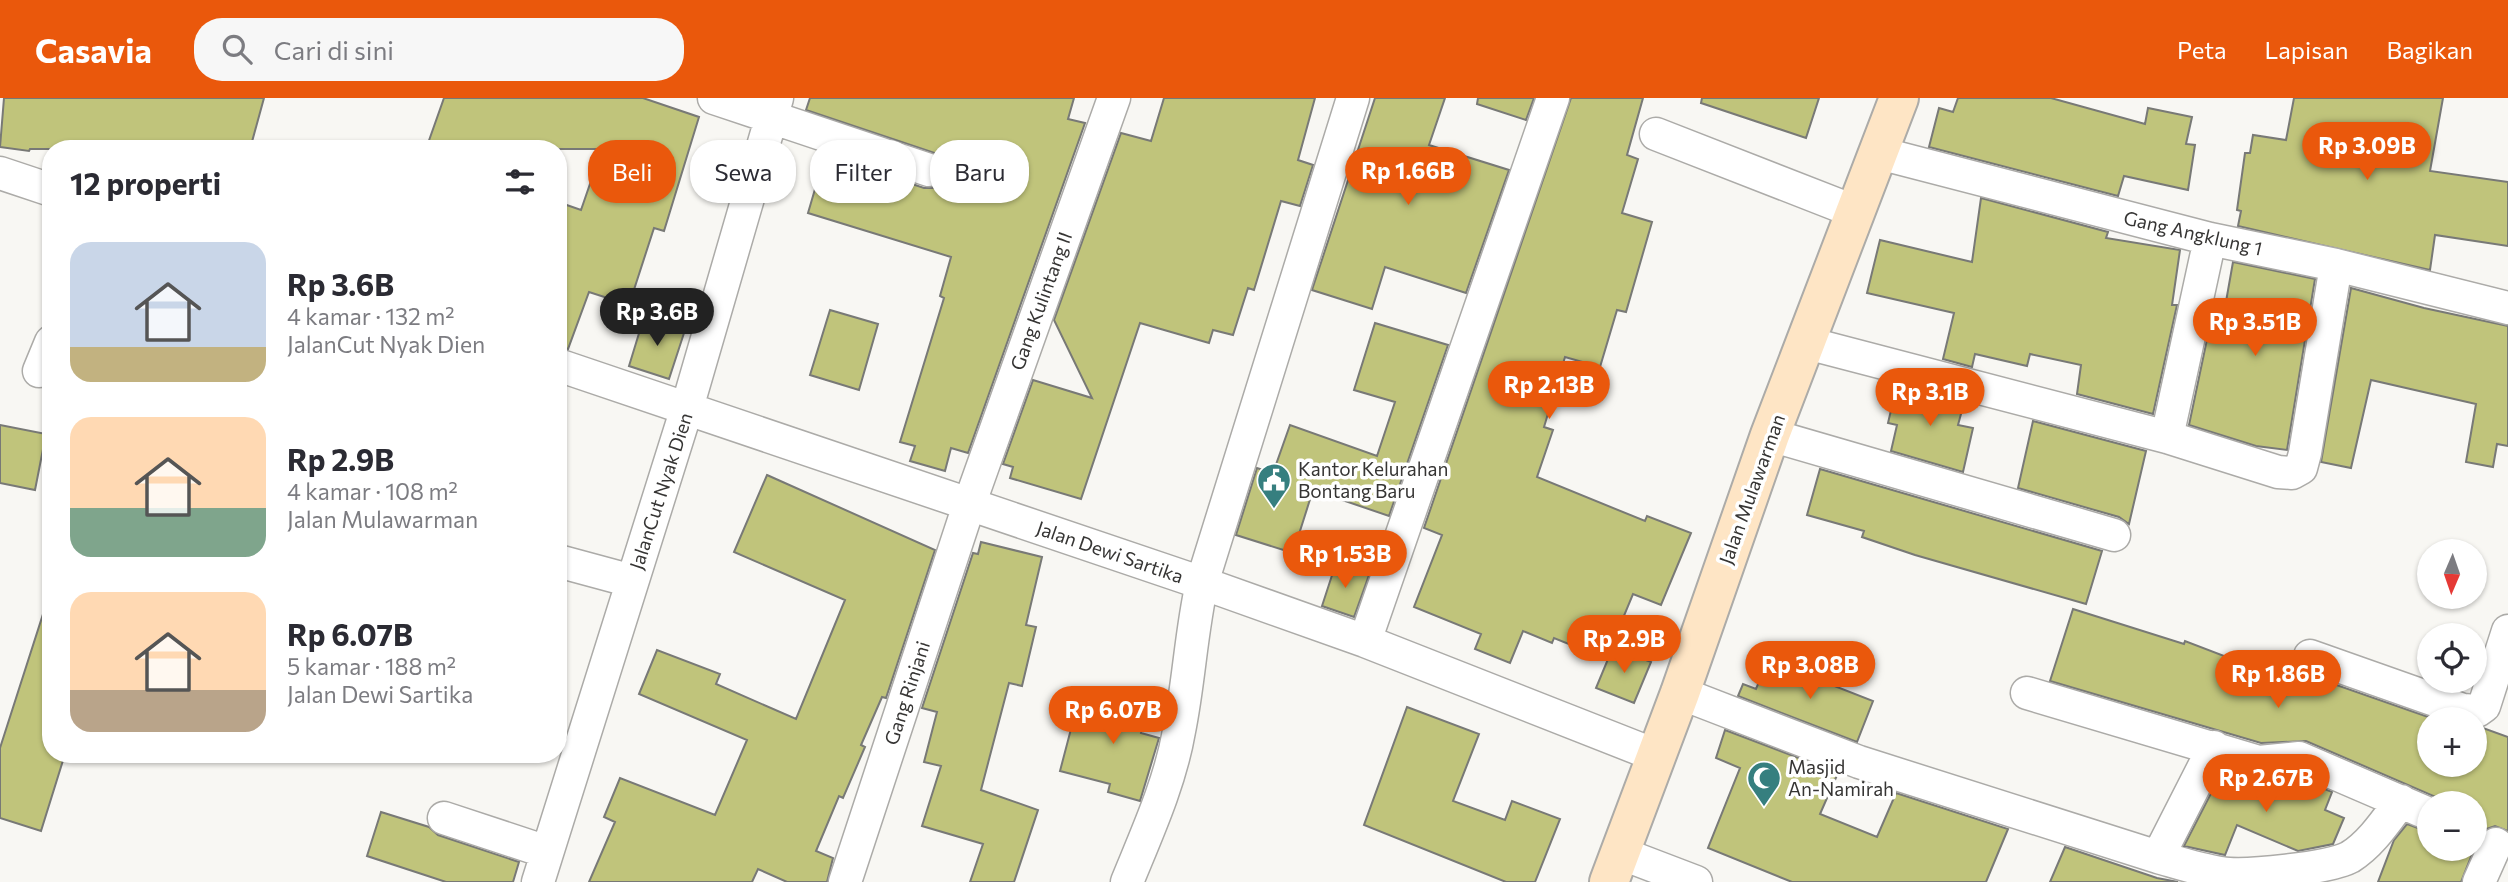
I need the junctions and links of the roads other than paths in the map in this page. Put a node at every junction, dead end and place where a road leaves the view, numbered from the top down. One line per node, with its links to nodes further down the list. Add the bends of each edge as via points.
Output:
1 (714, 98): 6 (street)
2 (1114, 98): 23 (street, Gang Kulintang II)
3 (1353, 98): 27 (street)
4 (1553, 98): 29 (street)
5 (1899, 98): 8 (street, Jalan Mulawarman)
6 (775, 108): 9 (street); 20 (street, JalanCut Nyak Dien)
7 (1656, 134): 12 (street)
8 (1879, 153): 12 (street, Jalan Mulawarman); 13 (street, Gang Angklung 1)
9 (929, 170)
10 (0, 173): 11 (street)
11 (42, 187)
12 (1856, 212): 16 (street, Jalan Mulawarman)
13 (2210, 239): 14 (street, Gang Angklung 1); 22 (street)
14 (2336, 265): 15 (street, Gang Angklung 1); 22 (street, via 2301,468 2278,472)
15 (2508, 308)
16 (1807, 343): 21 (street, Jalan Mulawarman); 22 (street)
17 (42, 364): 19 (street)
18 (567, 368): 20 (street, Jalan Dewi Sartika)
19 (39, 372)
20 (687, 408): 23 (street, Jalan Dewi Sartika); 26 (street, JalanCut Nyak Dien)
21 (1770, 435): 24 (street); 31 (street, Jalan Mulawarman)
22 (2167, 437)
23 (969, 505): 27 (street, Jalan Dewi Sartika); 42 (street, Gang Rinjani)
24 (2114, 535)
25 (567, 563): 26 (street)
26 (632, 581): 38 (street, JalanCut Nyak Dien)
27 (1202, 583): 29 (street, Jalan Dewi Sartika); 43 (street, via 1179,732 1165,786)
28 (2508, 631): 30 (street, via 2484,706 2477,711)
29 (1365, 641): 34 (street, Jalan Dewi Sartika)
30 (2311, 656)
31 (1680, 693): 34 (street, Jalan Mulawarman); 39 (street, via 1859,762)
32 (2027, 693): 33 (street)
33 (2214, 747): 35 (street, via 2259,762 2300,758); 39 (street)
34 (1655, 755): 40 (street, Jalan Mulawarman)
35 (2415, 808): 39 (street, via 2347,859 2329,863 2224,874)
36 (444, 818): 38 (street)
37 (2493, 842): 45 (street)
38 (547, 852): 41 (street, JalanCut Nyak Dien)
39 (2158, 857)
40 (1615, 867): 44 (street)
41 (538, 882)
42 (845, 882)
43 (1127, 882)
44 (1696, 882)
45 (2479, 882)

